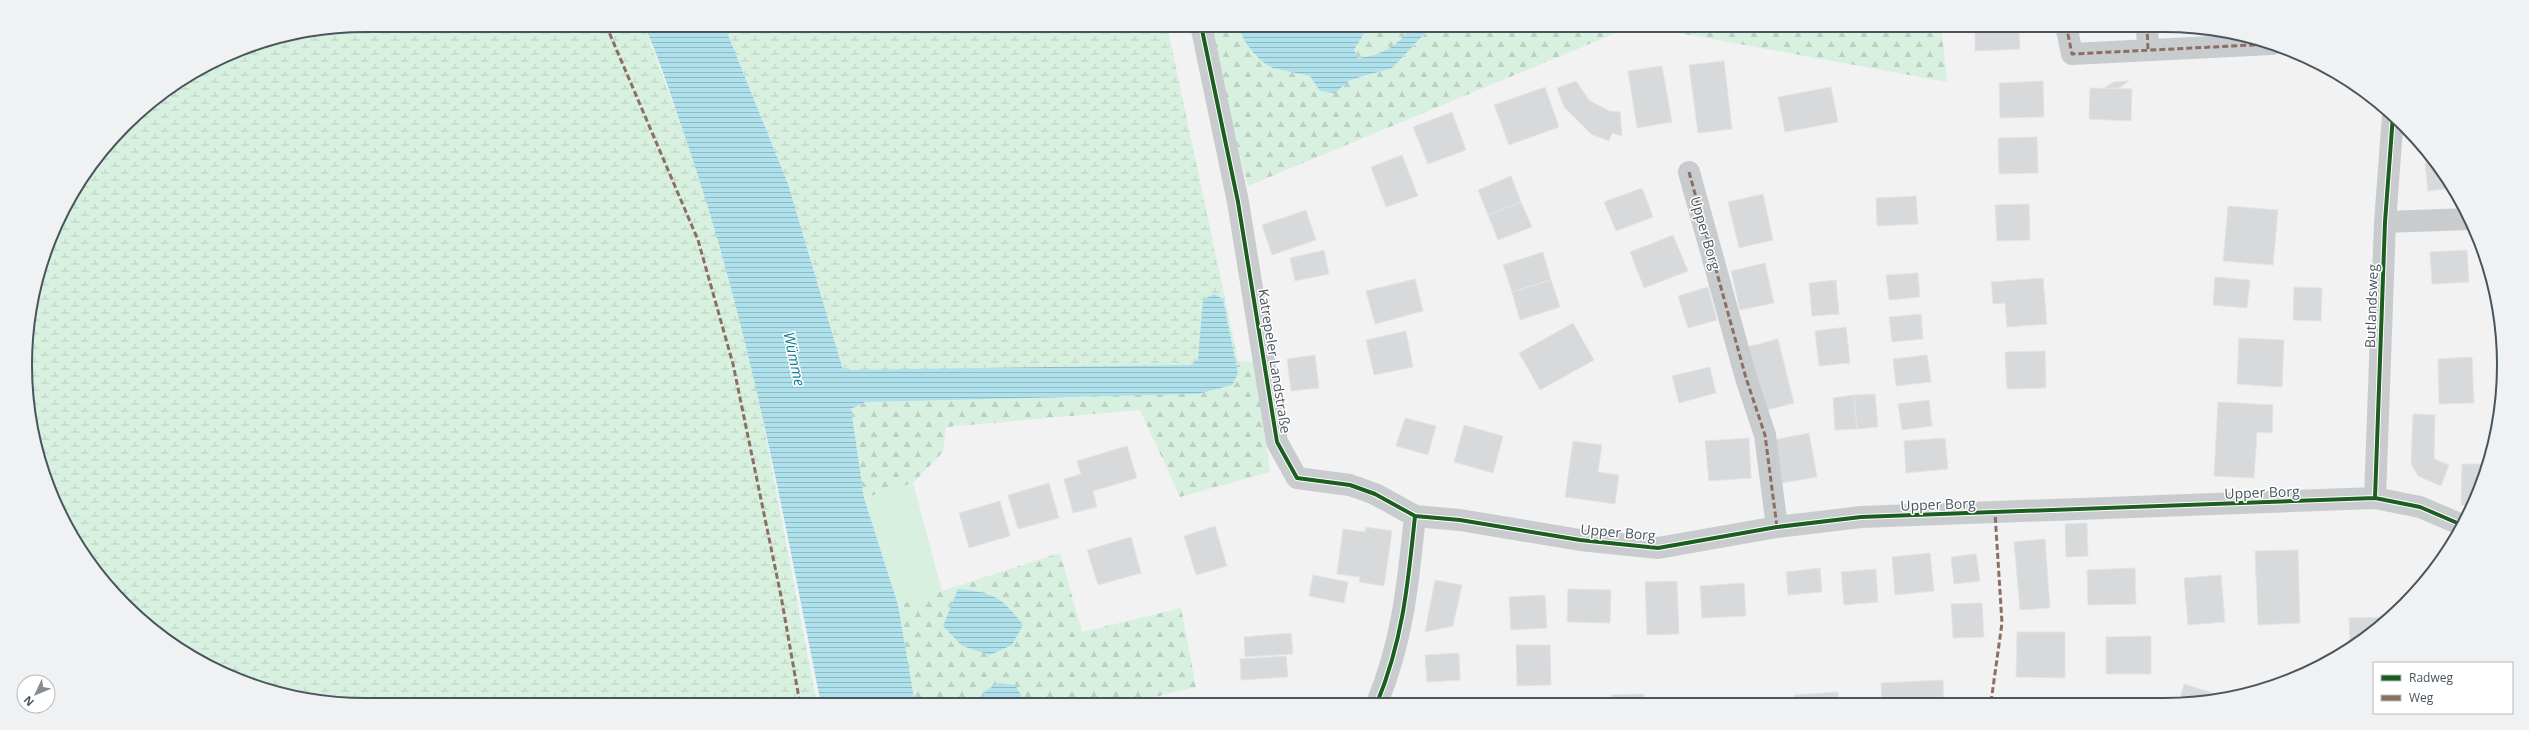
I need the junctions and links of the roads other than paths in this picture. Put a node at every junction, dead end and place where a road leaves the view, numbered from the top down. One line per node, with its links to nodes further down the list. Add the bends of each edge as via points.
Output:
1 (1202, 32): 11 (street, Katrepeler Landstraße, via 1238,202 1277,442 1296,478 1350,485 1375,494)
2 (2067, 32): 5 (street, via 2072,54)
3 (2147, 32): 5 (street)
4 (2255, 45): 5 (street)
5 (2148, 49)
6 (2392, 123): 9 (street, Butlandsweg)
7 (1689, 172): 13 (street, Upper Borg, via 1746,378 1765,435)
8 (2464, 219): 9 (street)
9 (2385, 222): 10 (street, Butlandsweg)
10 (2375, 498): 12 (street, Upper Borg, via 2420,507); 13 (street, Upper Borg, via 1861,517)
11 (1415, 516): 13 (street, Upper Borg, via 1460,520 1580,540 1658,548); 14 (street, via 1406,602 1399,639)
12 (2457, 523)
13 (1777, 527)
14 (1379, 698)

